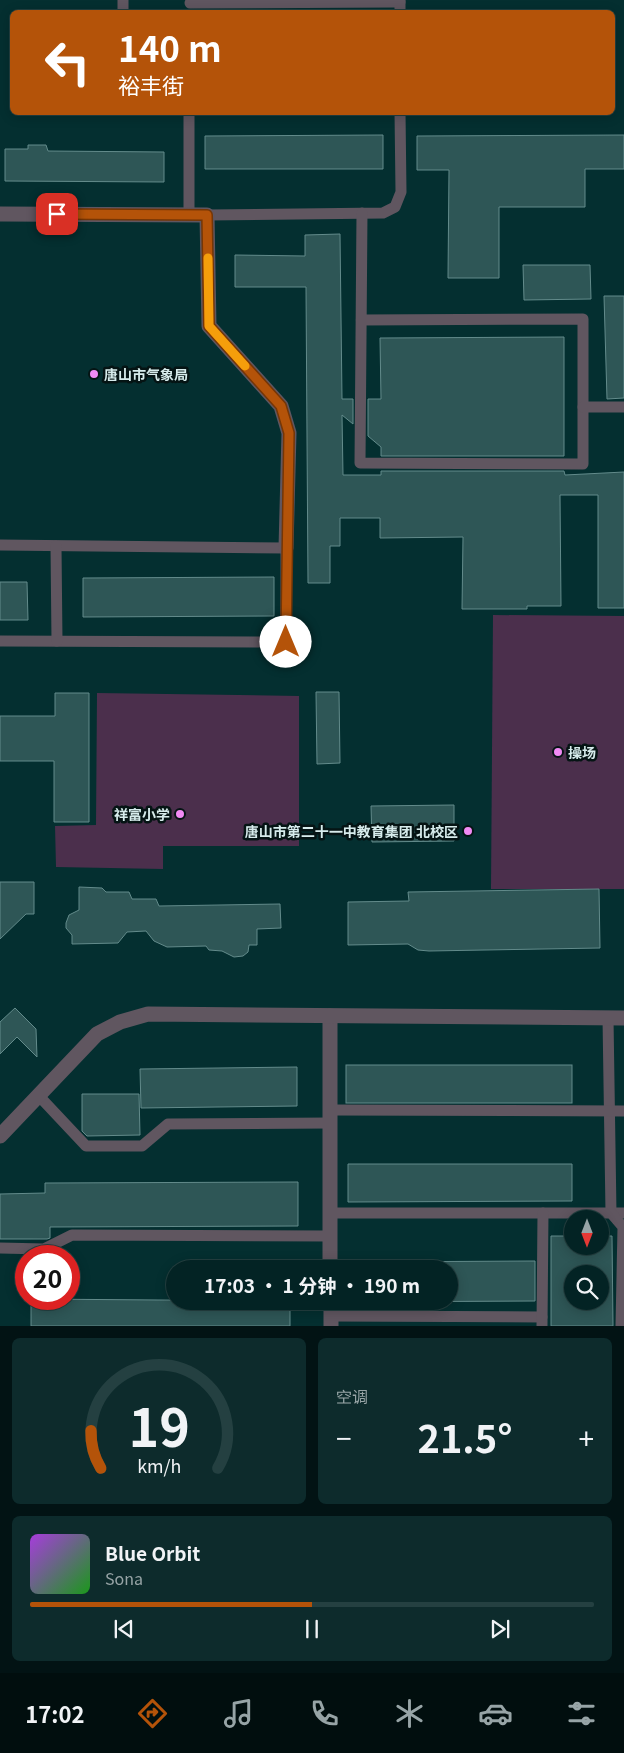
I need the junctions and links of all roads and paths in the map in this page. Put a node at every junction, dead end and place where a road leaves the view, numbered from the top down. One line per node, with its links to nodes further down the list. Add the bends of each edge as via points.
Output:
1 (190, 5): 2 (lane)
2 (400, 5)
3 (189, 115): 7 (lane)
4 (400, 115): 5 (lane, via 402,192 395,207 383,213)
5 (362, 213): 8 (lane); 9 (lane)
6 (0, 214): 7 (street)
7 (189, 215): 8 (street)
8 (207, 215): 14 (street, via 209,326 281,406 289,433)
9 (361, 320): 10 (lane, via 582,318); 10 (lane, via 360,463 582,464)
10 (582, 407): 11 (lane)
11 (624, 407)
12 (0, 545): 13 (lane)
13 (56, 546): 14 (lane); 16 (lane)
14 (286, 548): 16 (lane, via 286,642)
15 (0, 641): 16 (lane)
16 (57, 641)
17 (330, 1016): 18 (street); 20 (street, via 148,1014 120,1022 97,1034); 23 (street)
18 (608, 1018): 19 (street); 21 (lane)
19 (624, 1018)
20 (39, 1096): 23 (lane, via 86,1146 142,1146 168,1124); 24 (street)
21 (610, 1111): 22 (lane); 23 (lane); 27 (lane)
22 (624, 1111)
23 (330, 1117): 25 (street)
24 (0, 1136)
25 (330, 1213): 26 (lane); 29 (street)
26 (542, 1213): 27 (lane); 33 (lane)
27 (611, 1213): 28 (lane); 34 (lane, via 622,1228)
28 (624, 1213)
29 (330, 1236): 30 (lane, via 72,1235 44,1249); 31 (street)
30 (0, 1248)
31 (330, 1260)
32 (330, 1314): 33 (lane)
33 (542, 1321)
34 (622, 1325)

